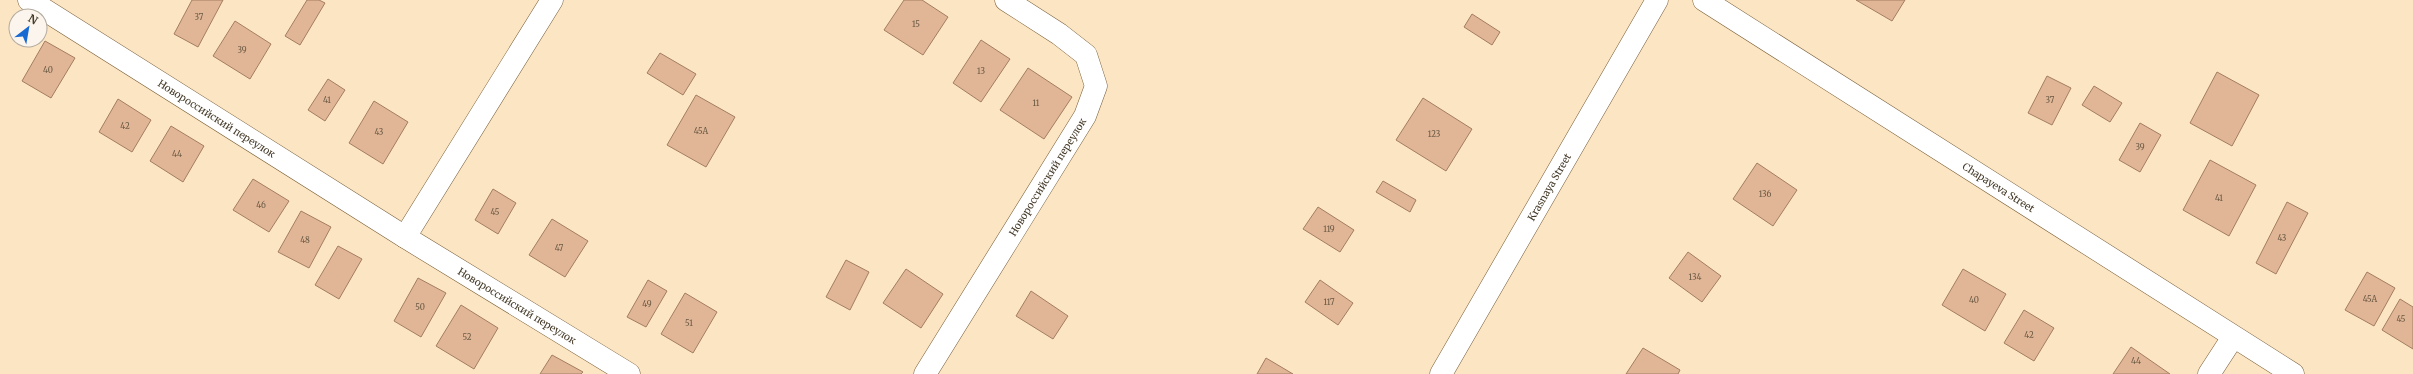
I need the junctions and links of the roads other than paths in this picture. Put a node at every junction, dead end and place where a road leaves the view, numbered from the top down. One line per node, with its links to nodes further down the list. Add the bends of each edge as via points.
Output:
1 (29, 0): 6 (street, Новороссийский переулок)
2 (552, 0): 6 (street)
3 (1006, 0): 9 (street, Новороссийский переулок, via 1059,34 1086,55 1096,86 1085,116)
4 (1657, 0): 10 (street, Krasnaya Street)
5 (1704, 0): 7 (street, Chapayeva Street)
6 (405, 237): 8 (street, Новороссийский переулок)
7 (2233, 337): 11 (street); 12 (street, Chapayeva Street)
8 (629, 374)
9 (925, 374)
10 (1441, 374)
11 (2209, 374)
12 (2293, 374)

